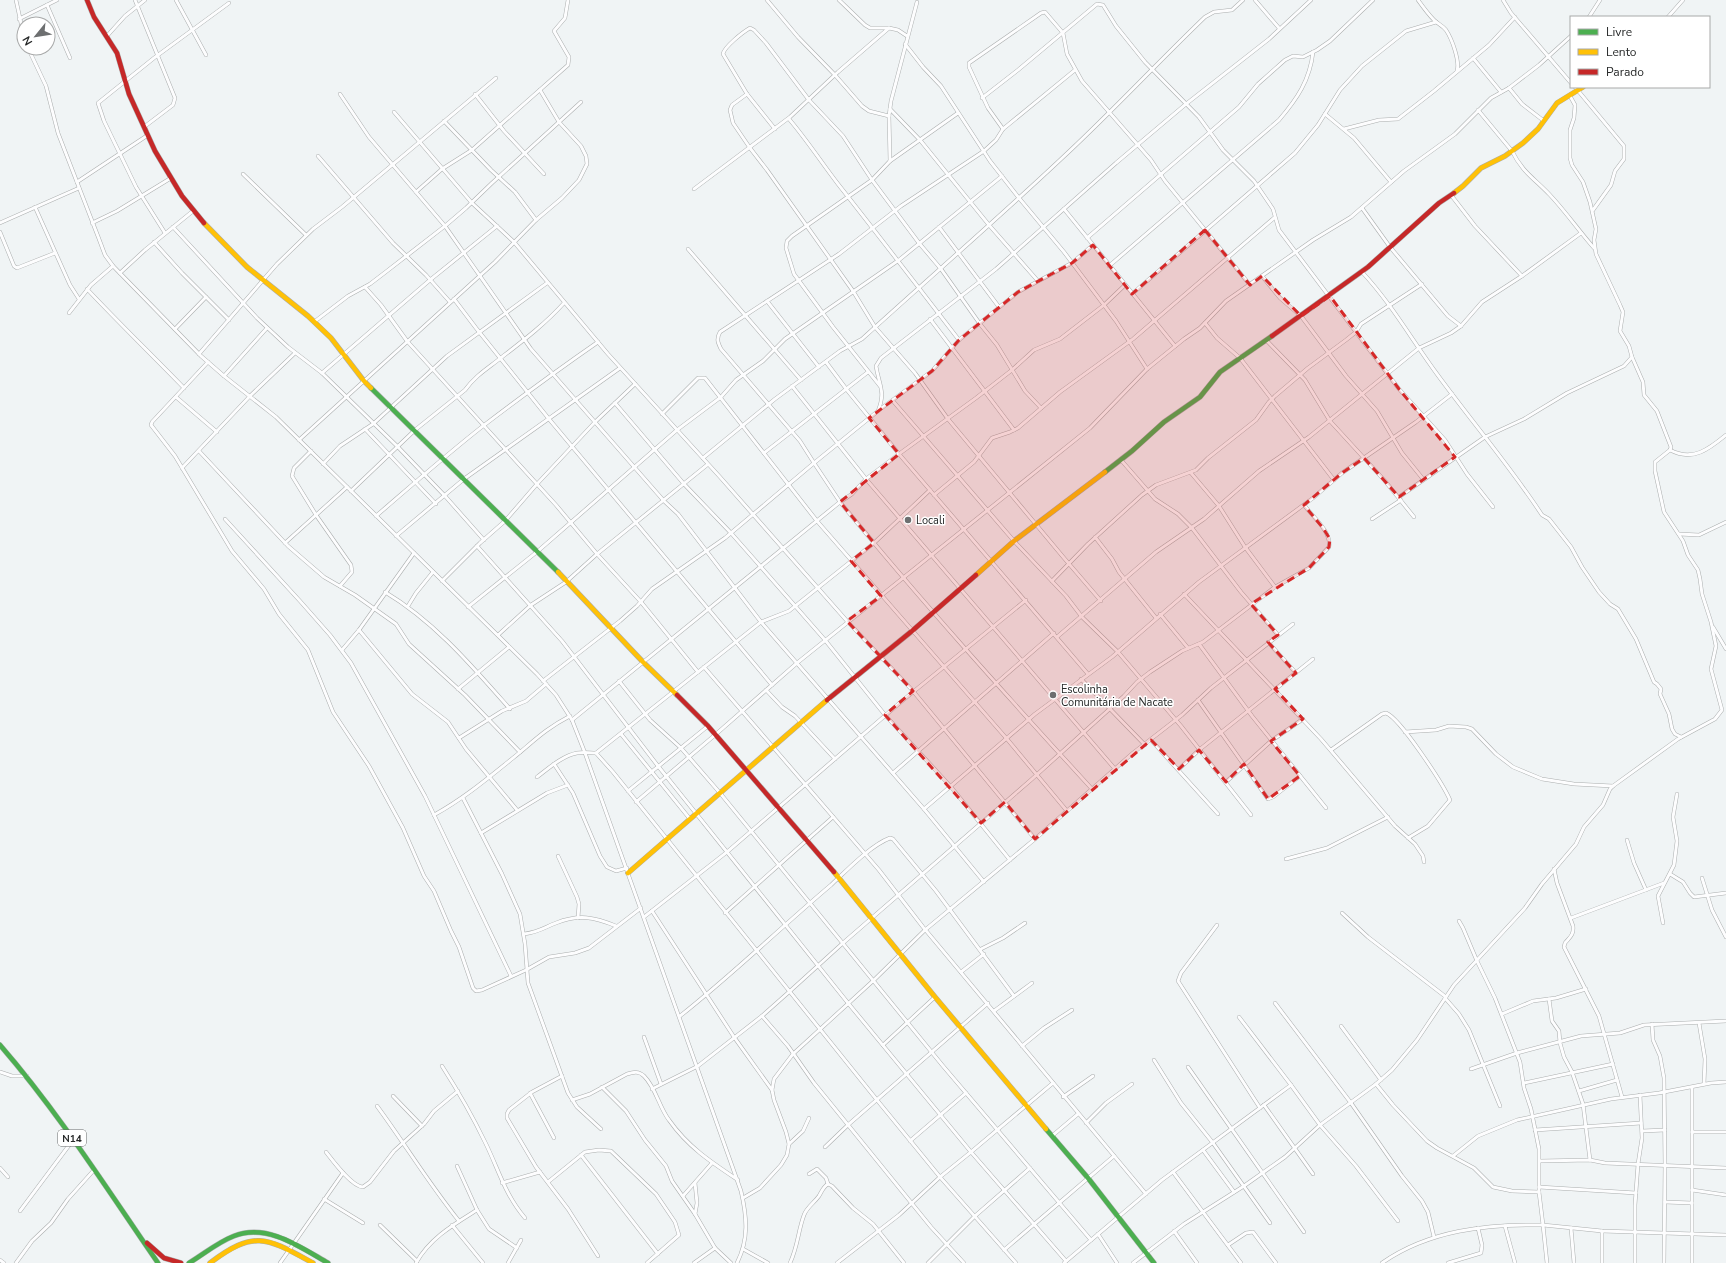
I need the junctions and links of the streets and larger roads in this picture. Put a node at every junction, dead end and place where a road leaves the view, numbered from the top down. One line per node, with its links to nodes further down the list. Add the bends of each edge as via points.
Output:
1 (16, 0): 22 (street)
2 (58, 0): 21 (street)
3 (87, 0): 32 (street, via 94,17)
4 (135, 0): 20 (street)
5 (146, 0): 20 (street)
6 (176, 0): 30 (street)
7 (568, 0): 52 (street, via 565,18 554,31 570,57 568,65)
8 (767, 0): 46 (street)
9 (839, 0): 28 (street, via 870,28)
10 (1243, 0): 44 (street, via 1232,10 1214,12 1205,17)
11 (1255, 0): 29 (street)
12 (1311, 0): 29 (street)
13 (1373, 0): 36 (street, via 1330,41)
14 (1418, 0): 27 (street)
15 (1503, 0): 26 (street)
16 (1600, 0): 24 (street)
17 (1684, 0): 25 (street)
18 (917, 2): 33 (street)
19 (229, 3): 30 (street)
20 (138, 5): 32 (street); 37 (street)
21 (47, 6): 23 (street); 41 (street)
22 (19, 16)
23 (25, 16)
24 (1590, 16)
25 (1669, 16)
26 (1515, 17): 40 (street); 42 (street)
27 (1436, 22): 45 (street, via 1441,24 1450,38 1458,59); 67 (street, via 1406,31 1377,53 1347,80)
28 (888, 28): 33 (street, via 898,30); 46 (street)
29 (1279, 28): 61 (street, via 1269,39)
30 (192, 30): 37 (street); 38 (street)
31 (1063, 33): 43 (street, via 1067,54); 44 (street, via 1100,3); 58 (street); 58 (street, via 1045,12 1040,13 969,62)
32 (107, 36): 48 (street, via 117,53)
33 (907, 36): 35 (street)
34 (1570, 37): 40 (street)
35 (905, 44): 62 (street); 66 (street, via 941,86)
36 (1313, 52): 78 (street, via 1303,57 1293,56 1285,60 1258,84 1239,108); 90 (street, via 1308,77 1296,100 1279,120)
37 (158, 55): 48 (street); 74 (street, via 175,102)
38 (206, 55)
39 (32, 56): 102 (street, via 46,86 58,133)
40 (1548, 56): 49 (street); 50 (street)
41 (70, 58)
42 (1473, 58): 45 (street); 53 (street)
43 (1075, 70): 65 (street, via 1092,94); 76 (street)
44 (1153, 70): 61 (street); 65 (street)
45 (1457, 71): 77 (street, via 1398,119 1379,120)
46 (835, 75): 59 (street); 68 (street, via 862,106 869,111)
47 (496, 78): 55 (street)
48 (126, 82): 74 (street); 87 (street, via 98,103)
49 (1570, 82)
50 (1509, 88): 53 (street); 71 (street, via 1522,104)
51 (1577, 89): 57 (street); 121 (street, via 1624,146 1624,159 1615,171 1611,185)
52 (540, 90): 72 (street); 73 (street)
53 (1501, 92): 63 (street)
54 (340, 94): 92 (street, via 362,128)
55 (475, 94): 70 (street); 73 (street)
56 (747, 94): 59 (street, via 722,54 733,41 750,28 766,43); 75 (street); 83 (street, via 732,105 730,110 733,123)
57 (1570, 96): 71 (street, via 1557,103); 121 (street, via 1574,105 1574,118 1570,130 1570,158 1587,190)
58 (982, 98): 76 (street)
59 (809, 100): 69 (street); 101 (street, via 843,136)
60 (581, 102): 72 (street)
61 (1186, 104): 78 (street); 82 (street)
62 (890, 109): 68 (street); 80 (street)
63 (1478, 110): 86 (street); 103 (street, via 1455,134)
64 (394, 112): 81 (street)
65 (1110, 112): 82 (street); 112 (street)
66 (958, 113): 80 (street); 85 (street)
67 (1325, 114): 77 (street); 104 (street, via 1295,153)
68 (889, 116): 91 (street)
69 (789, 119): 75 (street); 109 (street)
70 (444, 121): 81 (street); 84 (street)
71 (1544, 121): 86 (street, via 1532,135)
72 (559, 122): 88 (street); 123 (street, via 581,146 587,164 579,180)
73 (500, 126): 84 (street); 88 (street)
74 (144, 127): 79 (street)
75 (775, 129): 83 (street)
76 (1002, 129): 85 (street, via 996,140)
77 (1344, 129): 103 (street)
78 (1210, 132): 90 (street); 97 (street)
79 (148, 135): 87 (street); 100 (street)
80 (920, 140): 91 (street); 96 (street)
81 (419, 141): 92 (street); 93 (street)
82 (1137, 145): 97 (street); 118 (street)
83 (750, 148): 106 (street); 130 (street)
84 (472, 150): 93 (street); 99 (street)
85 (984, 151): 96 (street); 98 (street)
86 (1512, 151): 108 (street, via 1481,168); 136 (street, via 1527,174 1551,196)
87 (120, 154): 102 (street); 110 (street)
88 (524, 154): 95 (street); 99 (street)
89 (318, 156): 111 (street)
90 (1234, 160): 104 (street); 115 (street)
91 (890, 161): 101 (street)
92 (392, 164): 107 (street); 111 (street)
93 (442, 169): 107 (street); 114 (street)
94 (243, 174): 138 (street)
95 (544, 174)
96 (948, 174): 113 (street); 119 (street)
97 (1160, 175): 115 (street); 139 (street)
98 (1002, 176): 112 (street); 113 (street)
99 (498, 177): 114 (street); 123 (street, via 515,192)
100 (171, 178): 110 (street); 120 (street)
101 (872, 180): 109 (street); 119 (street)
102 (77, 182): 105 (street)
103 (1391, 182): 117 (street)
104 (1257, 186): 122 (street, via 1273,209); 134 (street)
105 (79, 188): 116 (street); 124 (street)
106 (694, 189)
107 (416, 192): 128 (street)
108 (1451, 195): 144 (street); 164 (street, via 1475,226)
109 (849, 196): 130 (street); 131 (street)
110 (142, 197): 124 (street); 137 (street)
111 (353, 197): 138 (street); 152 (street)
112 (1019, 198): 126 (street); 133 (street)
113 (970, 201): 126 (street); 132 (street)
114 (472, 203): 128 (street); 129 (street)
115 (1183, 203): 134 (street); 158 (street)
116 (35, 207): 125 (street); 149 (street)
117 (1362, 208): 144 (street); 148 (street)
118 (1064, 209): 133 (street); 139 (street)
119 (895, 210): 131 (street); 142 (street)
120 (192, 211): 127 (street); 165 (street)
121 (1592, 212): 145 (street, via 1596,229)
122 (1274, 218): 148 (street, via 1279,230); 153 (street)
123 (536, 220): 141 (street)
124 (92, 222): 157 (street, via 105,255)
125 (0, 223)
126 (990, 225): 150 (street); 151 (street)
127 (173, 226): 137 (street); 185 (street)
128 (444, 226): 147 (street); 152 (street)
129 (497, 226): 141 (street); 147 (street)
130 (806, 227): 154 (street); 167 (street, via 792,236 786,248 792,271)
131 (872, 227): 154 (street); 155 (street)
132 (939, 227): 142 (street); 150 (street)
133 (1044, 227): 151 (street); 156 (street)
134 (1205, 230): 153 (street); 178 (street)
135 (0, 232): 149 (street, via 17,268)
136 (1581, 233): 145 (street); 164 (street)
137 (164, 234): 140 (street)
138 (306, 235): 165 (street)
139 (1087, 238): 143 (street)
140 (154, 242): 161 (street); 181 (street)
141 (514, 242): 162 (street); 170 (street)
142 (919, 243): 155 (street); 159 (street)
143 (1093, 245): 156 (street); 158 (street)
144 (1390, 247): 160 (street); 171 (street)
145 (1594, 248): 227 (street, via 1623,312 1620,331)
146 (688, 249): 195 (street)
147 (464, 252): 162 (street); 166 (street)
148 (1297, 252): 163 (street); 180 (street)
149 (55, 253): 183 (street, via 70,285)
150 (959, 253): 159 (street); 168 (street)
151 (1014, 253): 168 (street); 169 (street)
152 (406, 256): 166 (street); 174 (street)
153 (1228, 258): 173 (street); 200 (street)
154 (830, 259): 167 (street); 177 (street)
155 (899, 260): 175 (street); 177 (street)
156 (1072, 263): 169 (street); 189 (street)
157 (113, 266): 161 (street); 176 (street)
158 (1109, 266): 172 (street)
159 (941, 268): 175 (street); 179 (street)
160 (1362, 272): 180 (street); 188 (street)
161 (120, 273): 207 (street)
162 (480, 276): 182 (street); 192 (street)
163 (1262, 276): 173 (street); 197 (street, via 1277,295)
164 (1522, 276): 204 (street, via 1482,302)
165 (263, 280): 185 (street); 201 (street)
166 (430, 280): 186 (street); 196 (street)
167 (798, 280): 184 (street); 193 (street)
168 (981, 280): 179 (street); 190 (street)
169 (1038, 281): 190 (street)
170 (547, 283): 187 (street); 192 (street)
171 (1422, 284): 188 (street); 204 (street, via 1448,316)
172 (1125, 285): 178 (street); 189 (street)
173 (1250, 285): 202 (street, via 1226,301)
174 (365, 287): 196 (street); 201 (street, via 348,296)
175 (920, 287): 194 (street); 205 (street)
176 (87, 289): 183 (street); 249 (street)
177 (853, 291): 193 (street); 205 (street)
178 (1132, 294): 200 (street)
179 (960, 296): 194 (street); 203 (street)
180 (1330, 296): 197 (street); 209 (street)
181 (206, 298): 199 (street); 207 (street)
182 (454, 298): 186 (street); 208 (street)
183 (80, 299): 191 (street)
184 (767, 301): 195 (street); 210 (street)
185 (244, 302): 199 (street); 206 (street)
186 (450, 302): 214 (street)
187 (564, 303): 211 (street); 215 (street)
188 (1390, 304): 209 (street, via 1361,324); 220 (street)
189 (1104, 305): 216 (street); 236 (street, via 1060,340 1034,350)
190 (999, 307): 203 (street)
191 (69, 313)
192 (505, 313): 208 (street); 211 (street)
193 (822, 313): 210 (street); 218 (street)
194 (938, 313): 198 (street); 212 (street)
195 (746, 315): 221 (street); 241 (street, via 720,332 717,337 721,350)
196 (389, 316): 214 (street); 225 (street)
197 (1301, 316): 213 (street); 223 (street)
198 (930, 319): 219 (street); 222 (street)
199 (229, 320): 226 (street)
200 (1154, 321): 216 (street); 217 (street)
201 (314, 322): 225 (street)
202 (1205, 323): 217 (street); 228 (street, via 1217,338)
203 (980, 324): 212 (street); 236 (street, via 997,344)
204 (1461, 326): 220 (street, via 1452,333)
205 (875, 327): 218 (street); 222 (street)
206 (267, 328): 224 (street); 243 (street)
207 (175, 329): 226 (street)
208 (479, 332): 229 (street); 235 (street)
209 (1356, 332): 223 (street); 240 (street)
210 (792, 334): 221 (street); 232 (street)
211 (524, 340): 229 (street); 239 (street)
212 (959, 340): 219 (street)
213 (1266, 340): 228 (street); 242 (street)
214 (407, 341): 235 (street); 245 (street)
215 (598, 342): 233 (street); 239 (street)
216 (1129, 342): 234 (street); 267 (street)
217 (1175, 346): 234 (street)
218 (848, 347): 231 (street); 237 (street)
219 (951, 348): 246 (street); 252 (street)
220 (1419, 348): 240 (street); 255 (street)
221 (774, 349): 241 (street); 244 (street)
222 (893, 349): 246 (street); 250 (street, via 881,358 876,366)
223 (1329, 352): 242 (street); 254 (street)
224 (295, 353): 238 (street); 256 (street)
225 (343, 353): 238 (street); 245 (street)
226 (199, 354): 230 (street)
227 (1632, 357): 288 (street, via 1624,366); 297 (street, via 1643,382 1644,395 1656,410)
228 (1240, 358): 262 (street); 308 (street, via 1220,372 1200,397 1164,422)
229 (500, 359): 253 (street); 258 (street, via 474,377 465,390)
230 (208, 362): 243 (street); 249 (street)
231 (826, 362): 232 (street); 251 (street)
232 (819, 367): 244 (street)
233 (620, 368): 247 (street); 261 (street)
234 (1147, 369): 330 (street, via 1090,428)
235 (432, 370): 258 (street); 266 (street)
236 (1012, 370): 252 (street); 267 (street, via 1025,391)
237 (868, 372): 250 (street); 251 (street)
238 (322, 373): 260 (street)
239 (552, 374): 253 (street); 261 (street)
240 (1387, 374): 254 (street); 271 (street)
241 (744, 375): 259 (street); 265 (street)
242 (1300, 375): 262 (street); 275 (street)
243 (224, 376): 256 (street)
244 (801, 380): 248 (street)
245 (364, 381): 260 (street); 266 (street)
246 (920, 381): 263 (street); 274 (street)
247 (635, 384): 264 (street); 269 (street)
248 (792, 386): 265 (street); 270 (street)
249 (184, 388): 257 (street)
250 (883, 389): 268 (street)
251 (846, 390): 270 (street); 272 (street)
252 (985, 391): 274 (street); 283 (street)
253 (528, 394): 273 (street); 279 (street)
254 (1363, 394): 275 (street); 289 (street)
255 (1452, 394): 271 (street); 288 (street)
256 (250, 396): 285 (street); 290 (street)
257 (176, 397): 285 (street); 313 (street, via 151,425)
258 (456, 397): 279 (street); 281 (street)
259 (721, 397): 269 (street, via 705,378 701,377); 278 (street); 282 (street)
260 (346, 398): 277 (street); 290 (street)
261 (575, 400): 273 (street); 276 (street)
262 (1271, 400): 291 (street); 315 (street, via 1256,420)
263 (893, 401): 268 (street); 286 (street)
264 (616, 403): 276 (street); 296 (street)
265 (769, 403): 278 (street); 284 (street)
266 (391, 407): 277 (street); 281 (street)
267 (1041, 408): 283 (street)
268 (878, 411): 272 (street)
269 (662, 414): 282 (street)
270 (815, 414): 284 (street); 292 (street)
271 (1423, 417): 289 (street); 304 (street, via 1445,440)
272 (870, 418): 292 (street); 302 (street)
273 (549, 419): 294 (street); 295 (street)
274 (948, 419): 286 (street); 303 (street)
275 (1330, 421): 291 (street); 307 (street)
276 (595, 422): 294 (street); 312 (street)
277 (373, 424): 280 (street); 293 (street)
278 (742, 425): 300 (street); 306 (street)
279 (483, 426): 295 (street); 305 (street)
280 (365, 429): 301 (street); 310 (street, via 340,446)
281 (415, 430): 293 (street); 305 (street)
282 (677, 430): 296 (street); 306 (street)
283 (1014, 430): 303 (street, via 992,438)
284 (792, 431): 300 (street); 309 (street)
285 (217, 432): 298 (street)
286 (924, 436): 302 (street); 316 (street)
287 (1726, 436): 297 (street, via 1711,448 1696,454 1680,456)
288 (1485, 437): 304 (street); 484 (street, via 1542,515 1571,547 1598,592 1618,609 1636,639 1654,682 1660,686 1660,694 1669,714 1672,729)
289 (1393, 438): 307 (street); 318 (street)
290 (299, 440): 299 (street)
291 (1304, 440): 320 (street); 338 (street, via 1259,471)
292 (838, 444): 309 (street); 317 (street)
293 (397, 446): 301 (street); 314 (street)
294 (572, 447): 322 (street); 326 (street)
295 (505, 449): 319 (street); 322 (street)
296 (655, 449): 312 (street); 323 (street)
297 (1670, 450): 357 (street, via 1657,459 1654,465 1664,512)
298 (199, 451): 313 (street); 362 (street)
299 (311, 451): 310 (street); 341 (street, via 294,468 292,476)
300 (764, 453): 324 (street)
301 (389, 454): 321 (street); 328 (street)
302 (898, 454): 317 (street); 327 (street)
303 (979, 456): 316 (street); 330 (street)
304 (1455, 457): 318 (street); 339 (street)
305 (443, 458): 314 (street); 319 (street)
306 (703, 458): 311 (street)
307 (1364, 458): 320 (street); 333 (street)
308 (1121, 460): 329 (street); 353 (street)
309 (814, 463): 324 (street); 335 (street)
310 (323, 464): 325 (street)
311 (707, 465): 323 (street); 342 (street)
312 (635, 466): 326 (street); 334 (street)
313 (182, 468): 598 (street, via 232,551 264,589 279,614 308,650 331,708 369,766 434,891 459,947 472,988 476,991 482,990)
314 (424, 474): 321 (street); 332 (street)
315 (1191, 474): 329 (street, via 1161,483); 338 (street)
316 (958, 475): 331 (street); 340 (street)
317 (866, 479): 335 (street); 346 (street)
318 (1423, 479): 333 (street)
319 (464, 480): 332 (street); 348 (street)
320 (1334, 480): 337 (street)
321 (415, 481): 336 (street); 343 (street)
322 (537, 484): 348 (street); 350 (street)
323 (684, 484): 334 (street); 356 (street)
324 (787, 484): 342 (street); 349 (street)
325 (347, 487): 328 (street); 341 (street)
326 (608, 489): 350 (street); 352 (street)
327 (930, 490): 331 (street); 346 (street)
328 (351, 491): 343 (street)
329 (1147, 491): 355 (street); 359 (street)
330 (1009, 492): 340 (street); 353 (street)
331 (934, 495): 354 (street)
332 (445, 496): 336 (street); 360 (street)
333 (1400, 498): 344 (street); 347 (street)
334 (664, 501): 352 (street); 368 (street)
335 (840, 502): 349 (street); 363 (street)
336 (436, 504): 358 (street)
337 (1304, 505): 365 (street); 386 (street, via 1330,539 1329,547 1309,568)
338 (1219, 506): 355 (street); 365 (street)
339 (1493, 507)
340 (987, 509): 354 (street); 361 (street)
341 (316, 515): 362 (street); 385 (street, via 352,569)
342 (753, 515): 356 (street); 366 (street)
343 (376, 516): 358 (street)
344 (1414, 517)
345 (225, 519): 428 (street)
346 (900, 519): 363 (street); 371 (street)
347 (1372, 519)
348 (505, 521): 360 (street); 367 (street)
349 (817, 521): 366 (street); 372 (street)
350 (571, 522): 367 (street); 370 (street)
351 (1726, 522): 357 (street, via 1699,535)
352 (636, 524): 370 (street); 378 (street)
353 (1036, 525): 361 (street); 374 (street)
354 (963, 528): 371 (street); 373 (street)
355 (1192, 528): 375 (street); 381 (street, via 1156,552)
356 (731, 533): 368 (street); 376 (street)
357 (1679, 534): 410 (street, via 1698,570)
358 (396, 536): 369 (street)
359 (1095, 537): 374 (street); 381 (street)
360 (484, 540): 364 (street)
361 (1014, 541): 373 (street); 383 (street)
362 (285, 543): 385 (street, via 324,577)
363 (874, 543): 372 (street); 380 (street)
364 (477, 546): 379 (street); 382 (street)
365 (1245, 547): 375 (street); 386 (street)
366 (783, 549): 376 (street); 388 (street)
367 (538, 551): 379 (street); 384 (street)
368 (708, 551): 378 (street); 387 (street)
369 (414, 553): 377 (street); 390 (street)
370 (597, 554): 384 (street); 395 (street)
371 (932, 555): 380 (street); 389 (street)
372 (851, 561): 388 (street); 392 (street)
373 (992, 562): 389 (street); 393 (street)
374 (1070, 565): 383 (street); 394 (street)
375 (1221, 565): 391 (street); 396 (street)
376 (761, 567): 387 (street); 399 (street)
377 (433, 572): 382 (street); 398 (street)
378 (677, 572): 395 (street, via 652,589); 402 (street)
379 (505, 578): 397 (street); 400 (street)
380 (903, 578): 392 (street); 403 (street)
381 (1125, 580): 394 (street); 406 (street)
382 (442, 581): 400 (street)
383 (1052, 581): 405 (street)
384 (566, 582): 397 (street); 411 (street)
385 (340, 586): 401 (street)
386 (1275, 587): 396 (street)
387 (734, 588): 402 (street); 408 (street)
388 (818, 588): 399 (street); 407 (street)
389 (960, 590): 403 (street); 412 (street)
390 (386, 592): 398 (street); 401 (street)
391 (1184, 594): 404 (street); 413 (street)
392 (881, 596): 407 (street); 415 (street)
393 (1026, 600): 412 (street); 416 (street)
394 (1101, 600): 405 (street)
395 (641, 602): 411 (street); 420 (street)
396 (1251, 604): 413 (street); 418 (street)
397 (531, 605): 417 (street); 432 (street)
398 (408, 606): 440 (street, via 439,632)
399 (795, 606): 408 (street); 421 (street)
400 (468, 607): 417 (street)
401 (374, 609): 414 (street); 452 (street, via 398,626 409,644)
402 (709, 609): 420 (street); 422 (street)
403 (933, 613): 415 (street); 429 (street)
404 (1160, 614): 406 (street); 426 (street)
405 (1082, 617): 419 (street); 430 (street)
406 (1156, 618): 430 (street)
407 (847, 621): 421 (street); 431 (street)
408 (761, 622): 422 (street); 437 (street)
409 (1293, 624): 418 (street)
410 (1712, 626): 427 (street); 484 (street, via 1716,646 1711,669 1722,710 1715,719)
411 (611, 628): 432 (street); 435 (street)
412 (992, 628): 429 (street); 436 (street)
413 (1218, 629): 424 (street); 434 (street)
414 (359, 630): 428 (street); 485 (street, via 412,694 442,716)
415 (912, 631): 431 (street); 439 (street)
416 (1054, 633): 419 (street); 436 (street)
417 (498, 635): 425 (street)
418 (1278, 635): 423 (street)
419 (1057, 637): 443 (street)
420 (671, 639): 435 (street); 441 (street)
421 (825, 640): 437 (street); 444 (street)
422 (736, 642): 438 (street); 451 (street)
423 (1268, 642): 434 (street); 442 (street)
424 (1199, 644): 426 (street); 445 (street)
425 (509, 647): 440 (street); 449 (street)
426 (1188, 648): 447 (street)
427 (1726, 649)
428 (342, 650): 535 (street)
429 (965, 650): 439 (street); 450 (street)
430 (1118, 652): 443 (street); 447 (street)
431 (881, 657): 444 (street); 456 (street)
432 (574, 658): 449 (street); 457 (street)
433 (1313, 659): 442 (street)
434 (1246, 660): 445 (street); 453 (street)
435 (643, 662): 448 (street); 455 (street)
436 (1021, 662): 450 (street); 459 (street)
437 (797, 663): 451 (street); 458 (street)
438 (704, 667): 441 (street); 465 (street)
439 (944, 667): 456 (street); 461 (street)
440 (478, 672): 452 (street); 462 (street)
441 (698, 672): 455 (street)
442 (1296, 673): 453 (street)
443 (1088, 674): 446 (street)
444 (855, 678): 458 (street); 467 (street)
445 (1223, 678): 460 (street); 464 (street)
446 (1081, 679): 459 (street); 463 (street)
447 (1140, 680): 463 (street); 473 (street)
448 (619, 681): 457 (street); 466 (street)
449 (544, 682): 462 (street, via 526,701); 468 (street)
450 (996, 684): 461 (street); 472 (street)
451 (772, 685): 454 (street)
452 (458, 689): 470 (street)
453 (1275, 689): 464 (street); 469 (street)
454 (766, 690): 465 (street); 474 (street)
455 (674, 691): 466 (street); 475 (street)
456 (913, 691): 467 (street); 477 (street)
457 (603, 695): 471 (street); 476 (street)
458 (828, 699): 474 (street); 483 (street)
459 (1054, 699): 472 (street); 481 (street)
460 (1198, 700): 473 (street); 479 (street)
461 (975, 703): 477 (street); 486 (street)
462 (510, 709): 470 (street)
463 (1109, 709): 481 (street); 489 (street)
464 (1248, 711): 479 (street); 488 (street)
465 (742, 712): 482 (street); 490 (street)
466 (646, 715): 476 (street); 491 (street)
467 (885, 715): 483 (street); 494 (street)
468 (570, 716): 471 (street); 495 (street, via 542,732)
469 (1303, 719): 488 (street); 493 (street)
470 (488, 720): 485 (street); 495 (street)
471 (572, 720): 496 (street)
472 (1028, 720): 486 (street); 498 (street)
473 (1176, 720): 487 (street); 492 (street)
474 (801, 722): 490 (street); 500 (street)
475 (708, 726): 482 (street); 491 (street)
476 (629, 728): 480 (street); 503 (street)
477 (945, 728): 494 (street); 504 (street)
478 (1405, 732): 493 (street, via 1391,715 1386,713); 519 (street, via 1436,730 1449,726 1466,727 1513,767 1542,779); 543 (street, via 1450,800 1428,826)
479 (1222, 733): 492 (street); 502 (street)
480 (621, 734): 497 (street); 508 (street)
481 (1083, 734): 498 (street); 505 (street)
482 (715, 735): 499 (street); 507 (street)
483 (860, 736): 500 (street); 509 (street)
484 (1681, 737): 519 (street)
485 (459, 738): 511 (street)
486 (1007, 739): 504 (street); 510 (street)
487 (1151, 740): 489 (street); 506 (street)
488 (1271, 741): 502 (street); 513 (street)
489 (1145, 745): 505 (street)
490 (774, 747): 507 (street); 517 (street)
491 (680, 748): 499 (street); 503 (street)
492 (1200, 750): 506 (street); 516 (street)
493 (1331, 750): 538 (street)
494 (919, 751): 509 (street); 520 (street)
495 (520, 752): 511 (street)
496 (585, 753): 497 (street); 501 (street, via 576,753); 557 (street)
497 (596, 753): 522 (street)
498 (1060, 754): 510 (street); 521 (street)
499 (689, 758): 512 (street); 523 (street)
500 (835, 759): 517 (street)
501 (554, 764): 514 (street); 518 (street)
502 (1244, 764): 513 (street, via 1268,799 1273,798); 516 (street)
503 (658, 766): 508 (street); 512 (street)
504 (976, 766): 520 (street); 527 (street)
505 (1115, 769): 521 (street)
506 (1178, 769): 534 (street)
507 (746, 771): 523 (street); 528 (street)
508 (651, 772): 515 (street); 522 (street)
509 (892, 773): 530 (street)
510 (1037, 775): 527 (street); 532 (street)
511 (489, 776): 525 (street); 531 (street)
512 (667, 776): 515 (street); 533 (street)
513 (1300, 776): 529 (street)
514 (537, 777)
515 (659, 782): 526 (street); 539 (street)
516 (1226, 782): 536 (street)
517 (805, 784): 528 (street); 537 (street)
518 (568, 785): 531 (street, via 547,793); 557 (street, via 607,867 616,871)
519 (1613, 786): 556 (street, via 1599,810 1584,827 1576,844)
520 (951, 787): 530 (street); 540 (street)
521 (1092, 789): 532 (street)
522 (628, 791): 526 (street)
523 (720, 793): 533 (street); 541 (street)
524 (1677, 794): 559 (street, via 1673,817 1677,848)
525 (463, 798): 535 (street); 542 (street)
526 (636, 802): 545 (street)
527 (1005, 802): 540 (street); 544 (street)
528 (779, 808): 541 (street); 546 (street)
529 (1326, 808)
530 (924, 809): 548 (street)
531 (517, 810): 542 (street)
532 (1067, 811): 544 (street)
533 (697, 812): 539 (street); 549 (street)
534 (1218, 814)
535 (434, 815): 598 (street)
536 (1252, 815)
537 (832, 817): 546 (street); 550 (street)
538 (1388, 817): 543 (street); 552 (street, via 1331,846)
539 (690, 819): 545 (street)
540 (981, 823): 548 (street); 553 (street)
541 (751, 832): 549 (street); 555 (street)
542 (481, 833): 587 (street, via 516,903)
543 (1408, 838): 554 (street, via 1420,850)
544 (1035, 839): 553 (street)
545 (667, 840): 557 (street); 560 (street)
546 (806, 840): 555 (street); 561 (street)
547 (1628, 840): 566 (street, via 1637,871)
548 (954, 846): 558 (street); 563 (street)
549 (728, 852): 560 (street); 565 (street)
550 (865, 855): 558 (street, via 890,838 893,839); 561 (street); 569 (street)
551 (558, 856): 577 (street, via 577,897)
552 (1286, 859)
553 (1010, 860): 563 (street)
554 (1424, 862)
555 (778, 866): 565 (street); 570 (street)
556 (1554, 869): 578 (street); 594 (street, via 1525,908)
557 (628, 870): 571 (street)
558 (922, 874): 569 (street); 572 (street)
559 (1670, 874): 564 (street); 568 (street, via 1683,882 1692,896)
560 (697, 877): 573 (street); 575 (street)
561 (839, 877): 570 (street); 579 (street)
562 (1702, 878): 568 (street)
563 (984, 882): 572 (street)
564 (1664, 883): 566 (street); 582 (street, via 1658,896)
565 (755, 887): 575 (street); 583 (street)
566 (1646, 890): 578 (street)
567 (1726, 893): 568 (street)
568 (1706, 895): 588 (street)
569 (899, 896): 579 (street); 586 (street)
570 (809, 904): 583 (street); 589 (street)
571 (641, 908): 576 (street); 585 (street)
572 (950, 910): 586 (street); 590 (street)
573 (652, 911): 576 (street); 603 (street)
574 (1342, 912): 606 (street, via 1368,937)
575 (725, 913): 591 (street)
576 (644, 917): 614 (street)
577 (578, 918): 585 (street, via 589,917); 587 (street, via 554,923 540,931)
578 (1571, 918): 601 (street, via 1573,932 1564,947)
579 (872, 919): 589 (street); 592 (street)
580 (1459, 921): 594 (street)
581 (1025, 923): 590 (street)
582 (1663, 923)
583 (785, 925): 591 (street); 595 (street)
584 (1217, 925): 678 (street, via 1181,973 1178,981)
585 (616, 926): 596 (street, via 582,952 549,957)
586 (925, 930): 592 (street); 597 (street)
587 (524, 934): 596 (street)
588 (1726, 937)
589 (843, 943): 595 (street); 599 (street)
590 (981, 949): 593 (street)
591 (757, 952): 602 (street); 603 (street)
592 (901, 953): 599 (street); 605 (street)
593 (984, 954): 597 (street); 604 (street)
594 (1477, 961): 606 (street); 613 (street)
595 (818, 966): 602 (street); 609 (street)
596 (526, 970): 598 (street); 645 (street, via 530,991)
597 (961, 972): 610 (street)
598 (511, 976)
599 (874, 980): 609 (street); 617 (street)
600 (1032, 983): 604 (street)
601 (1586, 989): 607 (street); 624 (street, via 1599,1016)
602 (789, 992): 615 (street); 623 (street)
603 (707, 994): 614 (street); 625 (street)
604 (1014, 996): 612 (street)
605 (935, 997): 617 (street); 621 (street)
606 (1445, 998): 638 (street, via 1469,1030); 647 (street, via 1417,1040)
607 (1549, 999): 613 (street, via 1533,1001); 627 (street, via 1552,1021 1559,1031)
608 (1275, 1003): 672 (street)
609 (848, 1004): 623 (street); 629 (street)
610 (988, 1004): 612 (street); 621 (street)
611 (1072, 1010): 630 (street)
612 (994, 1011): 630 (street)
613 (1502, 1014): 632 (street)
614 (680, 1016): 637 (street)
615 (762, 1016): 625 (street); 633 (street)
616 (1239, 1017): 656 (street)
617 (908, 1022): 629 (street); 631 (street)
618 (1726, 1022): 619 (street)
619 (1698, 1023): 620 (street); 655 (street, via 1705,1059)
620 (1652, 1024): 624 (street, via 1636,1026 1620,1033); 663 (street, via 1653,1040 1662,1064)
621 (961, 1026): 631 (street); 676 (street)
622 (1341, 1026): 647 (street)
623 (819, 1029): 633 (street); 671 (street)
624 (1604, 1034): 627 (street, via 1582,1036); 635 (street)
625 (734, 1037): 637 (street); 660 (street)
626 (644, 1038): 652 (street)
627 (1560, 1043): 632 (street); 642 (street, via 1564,1058)
628 (0, 1045): 644 (street, N14)
629 (883, 1045): 643 (street)
630 (1022, 1046): 650 (street)
631 (931, 1052): 643 (street); 665 (street)
632 (1517, 1053): 638 (street); 651 (street)
633 (793, 1054): 660 (street, via 774,1079); 685 (street)
634 (1154, 1060): 702 (street, via 1181,1103)
635 (1613, 1064): 642 (street); 648 (street)
636 (442, 1066): 662 (street)
637 (698, 1066): 652 (street); 732 (street)
638 (1482, 1066): 640 (street); 677 (street)
639 (1188, 1067): 690 (street)
640 (1471, 1069)
641 (0, 1072): 644 (street, via 12,1076)
642 (1572, 1072): 651 (street); 661 (street)
643 (907, 1074): 671 (street); 680 (street)
644 (27, 1076): 699 (street, N14)
645 (562, 1076): 664 (street); 670 (street)
646 (1093, 1076): 668 (street)
647 (1381, 1080): 654 (street)
648 (1617, 1080): 661 (street); 669 (street)
649 (1726, 1082): 655 (street)
650 (1053, 1083): 668 (street); 676 (street)
651 (1524, 1083): 681 (street)
652 (661, 1084): 659 (street)
653 (1132, 1084): 683 (street, via 1106,1103)
654 (1376, 1084): 672 (street); 711 (street, via 1427,1141)
655 (1704, 1084): 658 (street)
656 (1291, 1085): 674 (street); 686 (street)
657 (602, 1087): 659 (street, via 634,1072 644,1075); 670 (street); 746 (street, via 626,1111 666,1166 672,1181)
658 (1692, 1088): 663 (street); 695 (street)
659 (652, 1089): 714 (street, via 683,1139)
660 (772, 1090): 703 (street)
661 (1579, 1091): 673 (street)
662 (458, 1092): 687 (street, via 434,1111); 734 (street, via 485,1142)
663 (1665, 1092): 666 (street); 693 (street)
664 (530, 1093): 698 (street); 723 (street, via 509,1110 507,1118)
665 (966, 1093): 680 (street); 691 (street)
666 (1640, 1095): 669 (street); 684 (street)
667 (393, 1096): 687 (street)
668 (1063, 1097): 679 (street)
669 (1622, 1097): 673 (street)
670 (572, 1100): 689 (street, via 576,1107)
671 (877, 1100): 685 (street); 700 (street)
672 (1351, 1103): 686 (street); 781 (street, via 1422,1201 1428,1212)
673 (1583, 1104): 681 (street); 688 (street)
674 (1264, 1105): 678 (street); 705 (street)
675 (377, 1106): 701 (street)
676 (1026, 1106): 691 (street); 697 (street)
677 (1500, 1106)
678 (1260, 1108): 690 (street)
679 (1078, 1114): 683 (street); 697 (street)
680 (941, 1115): 700 (street); 708 (street)
681 (1533, 1117): 692 (street); 711 (street, via 1506,1123 1478,1136)
682 (809, 1118): 703 (street, via 803,1131)
683 (1086, 1123): 710 (street)
684 (1642, 1123): 688 (street); 694 (street)
685 (849, 1124): 704 (street); 751 (street)
686 (1320, 1125): 705 (street); 761 (street, via 1356,1166)
687 (422, 1126): 701 (street)
688 (1586, 1126): 692 (street); 712 (street)
689 (600, 1128)
690 (1232, 1129): 702 (street); 726 (street)
691 (997, 1130): 708 (street); 720 (street)
692 (1536, 1130): 713 (street)
693 (1664, 1130): 694 (street); 716 (street)
694 (1642, 1131): 715 (street)
695 (1692, 1132): 696 (street); 718 (street)
696 (1726, 1132)
697 (1052, 1136): 731 (street)
698 (554, 1138)
699 (73, 1140): 722 (street, N14); 754 (street)
700 (910, 1141): 730 (street)
701 (404, 1142): 725 (street, via 363,1187 358,1186); 760 (street)
702 (1213, 1143): 706 (street); 737 (street)
703 (788, 1144): 747 (street, via 787,1155 781,1165 760,1188)
704 (825, 1147)
705 (1296, 1148): 726 (street); 728 (street)
706 (1203, 1150): 724 (street); 741 (street)
707 (326, 1152): 725 (street)
708 (971, 1152): 730 (street); 739 (street)
709 (581, 1155): 733 (street); 793 (street); 793 (street, via 599,1150 611,1151 656,1194 675,1222 679,1233)
710 (1114, 1156): 731 (street); 744 (street)
711 (1453, 1156): 742 (street, via 1474,1168 1493,1187)
712 (1590, 1160): 713 (street); 715 (street)
713 (1540, 1161): 738 (street)
714 (712, 1163): 732 (street); 735 (street)
715 (1638, 1164): 716 (street); 743 (street)
716 (1665, 1165): 718 (street); 750 (street)
717 (457, 1166): 753 (street)
718 (1692, 1166): 721 (street); 740 (street)
719 (0, 1168): 729 (street)
720 (1030, 1168): 739 (street); 749 (street)
721 (1726, 1168)
722 (94, 1170): 779 (street, N14); 799 (street)
723 (540, 1172): 733 (street); 734 (street)
724 (1173, 1172): 744 (street); 755 (street)
725 (343, 1173): 748 (street)
726 (1262, 1173): 737 (street); 774 (street)
727 (809, 1174): 736 (street, via 817,1169)
728 (1313, 1174)
729 (8, 1177)
730 (940, 1177): 751 (street); 757 (street)
731 (1088, 1178): 749 (street); 758 (street)
732 (738, 1180): 747 (street)
733 (548, 1182): 794 (street)
734 (502, 1183): 759 (street, via 510,1199)
735 (695, 1183): 746 (street); 756 (street, via 698,1203)
736 (828, 1184): 771 (street); 814 (street, via 804,1215 796,1251)
737 (1244, 1186): 741 (street); 763 (street)
738 (1539, 1187): 742 (street); 743 (street)
739 (1004, 1190): 757 (street); 764 (street)
740 (1692, 1190): 745 (street); 752 (street)
741 (1234, 1192): 755 (street)
742 (1539, 1192): 767 (street)
743 (1636, 1193): 775 (street)
744 (1146, 1194): 758 (street)
745 (1726, 1195)
746 (683, 1196): 756 (street)
747 (743, 1198): 789 (street, via 746,1234)
748 (324, 1199): 762 (street); 784 (street)
749 (1060, 1202): 764 (street); 783 (street)
750 (1665, 1202): 752 (street); 776 (street)
751 (912, 1203): 771 (street); 785 (street)
752 (1692, 1203): 778 (street)
753 (477, 1210): 760 (street); 787 (street, via 489,1229)
754 (20, 1211)
755 (1203, 1212): 772 (street); 786 (street)
756 (695, 1214): 788 (street)
757 (975, 1216): 785 (street); 791 (street)
758 (1118, 1217): 777 (street); 792 (street)
759 (525, 1218)
760 (459, 1221): 766 (street)
761 (1398, 1221)
762 (363, 1223)
763 (1270, 1223)
764 (1034, 1224): 791 (street); 797 (street)
765 (380, 1225): 796 (street)
766 (452, 1225): 796 (street, via 427,1247); 807 (street)
767 (1544, 1225): 768 (street); 770 (street); 829 (street)
768 (1505, 1226): 769 (street); 828 (street)
769 (1478, 1228): 781 (street); 827 (street, via 1481,1253)
770 (1571, 1228): 773 (street); 830 (street)
771 (878, 1231): 815 (street); 816 (street)
772 (1174, 1231): 792 (street); 823 (street)
773 (1602, 1231): 775 (street); 831 (street)
774 (1304, 1232)
775 (1635, 1232): 776 (street); 832 (street)
776 (1664, 1233): 778 (street); 833 (street)
777 (1098, 1234): 783 (street); 820 (street)
778 (1693, 1234): 780 (street); 834 (street)
779 (139, 1235): 800 (street, N14); 801 (street, N14, via 164,1258)
780 (1726, 1235)
781 (1434, 1237): 826 (street)
782 (521, 1240): 787 (street)
783 (1091, 1240): 797 (street)
784 (292, 1244): 790 (street); 802 (street, via 263,1232 245,1233 227,1240); 806 (street)
785 (946, 1244): 817 (street); 818 (street)
786 (1228, 1245): 824 (street); 825 (street, via 1246,1233 1253,1232)
787 (517, 1248): 808 (street)
788 (716, 1248): 810 (street); 811 (street)
789 (743, 1249): 812 (street); 813 (street)
790 (288, 1250): 803 (street, via 272,1243 250,1240 234,1245); 804 (street); 805 (street)
791 (1004, 1250): 819 (street)
792 (1146, 1253): 821 (street); 822 (street)
793 (658, 1254): 809 (street)
794 (598, 1256)
795 (0, 1260): 798 (street)
796 (416, 1262)
797 (1065, 1262)
798 (4, 1263)
799 (16, 1263)
800 (158, 1263)
801 (181, 1263)
802 (189, 1263)
803 (210, 1263)
804 (280, 1263)
805 (313, 1263)
806 (328, 1263)
807 (483, 1263)
808 (508, 1263)
809 (647, 1263)
810 (694, 1263)
811 (731, 1263)
812 (737, 1263)
813 (768, 1263)
814 (790, 1263)
815 (837, 1263)
816 (904, 1263)
817 (928, 1263)
818 (964, 1263)
819 (1016, 1263)
820 (1117, 1263)
821 (1133, 1263)
822 (1154, 1263)
823 (1197, 1263)
824 (1241, 1263)
825 (1276, 1263)
826 (1382, 1263)
827 (1448, 1263)
828 (1515, 1263)
829 (1547, 1263)
830 (1574, 1263)
831 (1602, 1263)
832 (1634, 1263)
833 (1664, 1263)
834 (1692, 1263)

